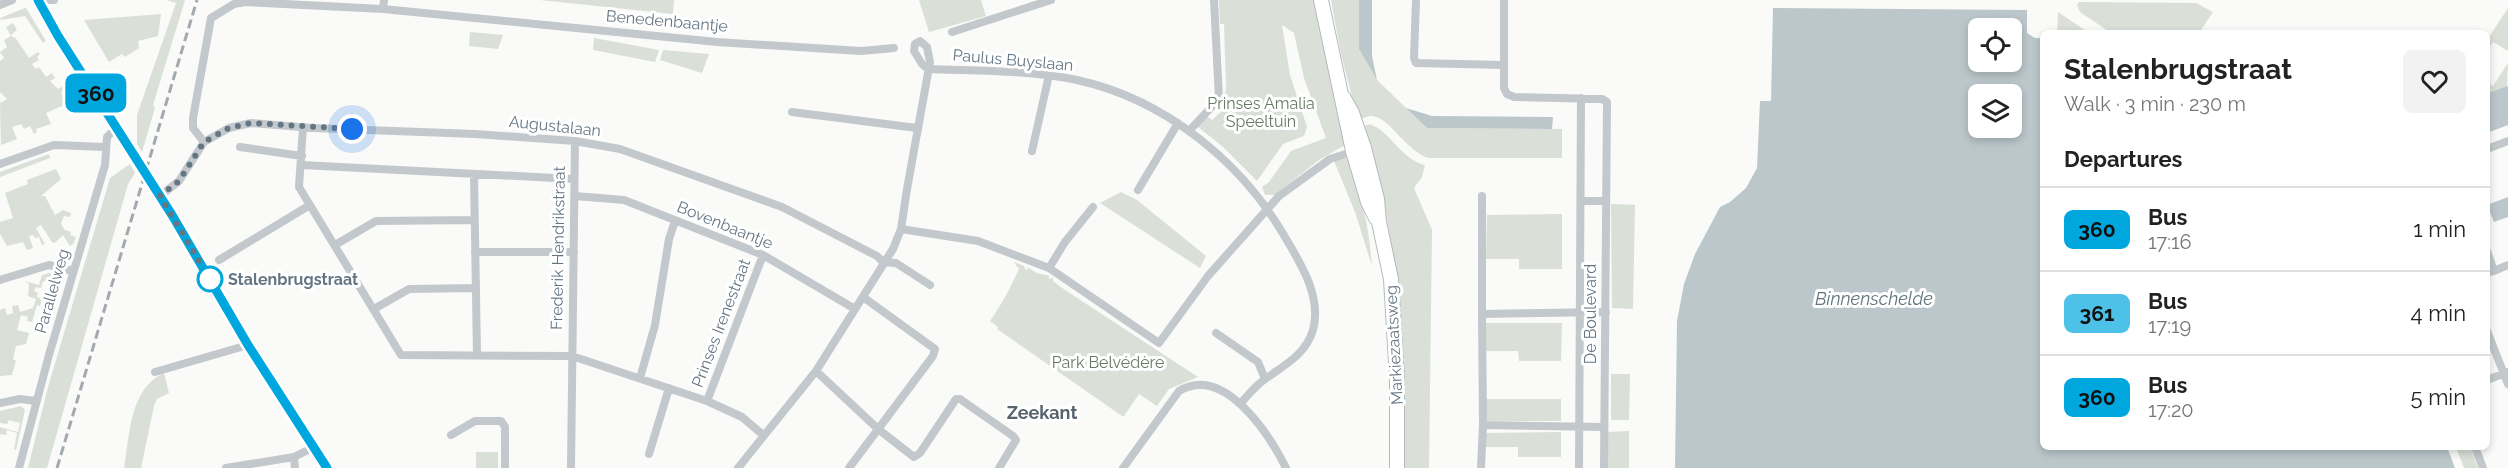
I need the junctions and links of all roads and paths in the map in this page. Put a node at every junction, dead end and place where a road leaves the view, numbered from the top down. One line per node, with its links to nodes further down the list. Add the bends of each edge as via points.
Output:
1 (12, 0): 10 (street)
2 (38, 0): 19 (street)
3 (44, 0): 4 (street)
4 (54, 0)
5 (1051, 0): 12 (street)
6 (1214, 0): 22 (street, via 1220,99)
7 (1321, 0): 29 (main road, Markiezaatsweg, via 1344,115)
8 (1416, 0): 14 (street, via 1416,63)
9 (1504, 0): 14 (street)
10 (0, 4)
11 (383, 5): 13 (street, Benedenbaantje, via 717,42 861,51); 25 (street, Benedenbaantje, via 245,2 211,18 192,118 193,128)
12 (952, 32)
13 (894, 48)
14 (1504, 65): 16 (street, De Boulevard, via 1507,94)
15 (1049, 75): 18 (street, Paulus Buyslaan, via 1097,85 1134,99); 21 (street, Paulus Buyslaan, via 928,69); 30 (street)
16 (1581, 98): 39 (street, De Boulevard); 40 (street, De Boulevard, via 1607,102)
17 (792, 112): 21 (street)
18 (1178, 123): 22 (street, Paulus Buyslaan); 35 (street)
19 (117, 127): 26 (street, Parallelweg, via 109,134); 36 (street, bridge)
20 (303, 127): 23 (street, Augustalaan); 25 (street, Augustalaan, via 251,123 229,128); 31 (street)
21 (917, 128): 46 (street)
22 (1190, 131): 43 (street, Paulus Buyslaan, via 1236,171)
23 (575, 141): 34 (street, Frederik Hendrikstraat); 52 (street, Augustalaan, via 620,149 782,207)
24 (2508, 141): 28 (street)
25 (204, 142): 36 (street, via 179,181)
26 (105, 147): 32 (street, via 54,145); 55 (street, Parallelweg, via 105,165)
27 (240, 147): 31 (street)
28 (2490, 148)
29 (1359, 150): 43 (street, via 1330,159 1279,196); 104 (main road, Markiezaatsweg, via 1368,202 1379,222 1391,279)
30 (1032, 151)
31 (302, 160): 33 (street); 41 (street, via 299,187)
32 (0, 164)
33 (474, 174): 34 (street); 44 (street)
34 (574, 179): 37 (street, Frederik Hendrikstraat)
35 (1138, 190)
36 (160, 196): 68 (street)
37 (575, 196): 45 (street, Bovenbaantje, via 624,200); 49 (street, Frederik Hendrikstraat)
38 (1482, 196): 65 (street)
39 (1581, 201): 40 (street); 64 (street, De Boulevard)
40 (1606, 201): 63 (street, De Boulevard)
41 (310, 205): 47 (street); 51 (street)
42 (1093, 207): 54 (street)
43 (1269, 208): 54 (street, via 1208,276 1159,343); 76 (street, Paulus Buyslaan, via 1300,261 1313,296 1315,315 1305,347)
44 (474, 220): 47 (street, via 376,221); 48 (street)
45 (675, 220): 50 (street, Bovenbaantje); 74 (street, via 655,325)
46 (902, 229): 52 (street); 54 (street, via 978,241)
47 (335, 245): 61 (street)
48 (475, 252): 49 (street); 59 (street)
49 (574, 252): 70 (street, Frederik Hendrikstraat)
50 (763, 255): 62 (street, Bovenbaantje); 80 (street, Prinses Irenestraat)
51 (219, 260)
52 (883, 262): 58 (street, Augustalaan, via 896,263); 60 (street)
53 (2508, 265): 56 (street)
54 (1049, 268)
55 (73, 272): 57 (street, via 49,265); 79 (street, Parallelweg)
56 (2491, 272)
57 (0, 280)
58 (930, 285)
59 (476, 288): 61 (street, via 409,289); 69 (street)
60 (863, 297): 62 (street); 86 (street, via 935,349)
61 (374, 309): 69 (street, via 401,354)
62 (855, 309): 71 (street)
63 (1606, 312): 64 (street); 85 (street, De Boulevard)
64 (1574, 313): 65 (street, De Boulevard); 84 (street, De Boulevard)
65 (1482, 314): 83 (street)
66 (1216, 333): 76 (street, via 1258,362)
67 (2490, 338): 73 (street)
68 (248, 345): 72 (street); 89 (street)
69 (477, 354): 70 (street)
70 (572, 356): 74 (street); 98 (street, Frederik Hendrikstraat)
71 (816, 371): 86 (street); 88 (street)
72 (155, 372)
73 (2506, 373): 75 (street); 77 (street)
74 (639, 378): 78 (street)
75 (2490, 379)
76 (1265, 380): 81 (street, Paulus Buyslaan)
77 (2508, 384)
78 (669, 388): 80 (street); 91 (street)
79 (36, 401): 82 (street, via 20,399); 93 (street, Parallelweg)
80 (707, 401): 88 (street, via 742,417)
81 (1241, 403): 102 (street, via 1205,384 1188,386 1171,400); 103 (street, via 1272,440)
82 (0, 404)
83 (1483, 425): 84 (street); 105 (street)
84 (1579, 426): 85 (street); 106 (street, De Boulevard)
85 (1604, 427): 107 (street, De Boulevard)
86 (878, 429): 100 (street); 101 (street, via 914,457 956,399 960,399 1016,440)
87 (451, 435): 97 (street, via 475,421 501,421 505,427)
88 (763, 435): 99 (street)
89 (314, 447): 92 (street); 96 (street)
90 (2476, 450): 108 (street)
91 (649, 454)
92 (294, 457): 94 (street); 95 (street)
93 (19, 468)
94 (226, 468)
95 (295, 468)
96 (327, 468)
97 (506, 468)
98 (570, 468)
99 (738, 468)
100 (849, 468)
101 (999, 468)
102 (1124, 468)
103 (1286, 468)
104 (1397, 468)
105 (1481, 468)
106 (1579, 468)
107 (1604, 468)
108 (2483, 468)

